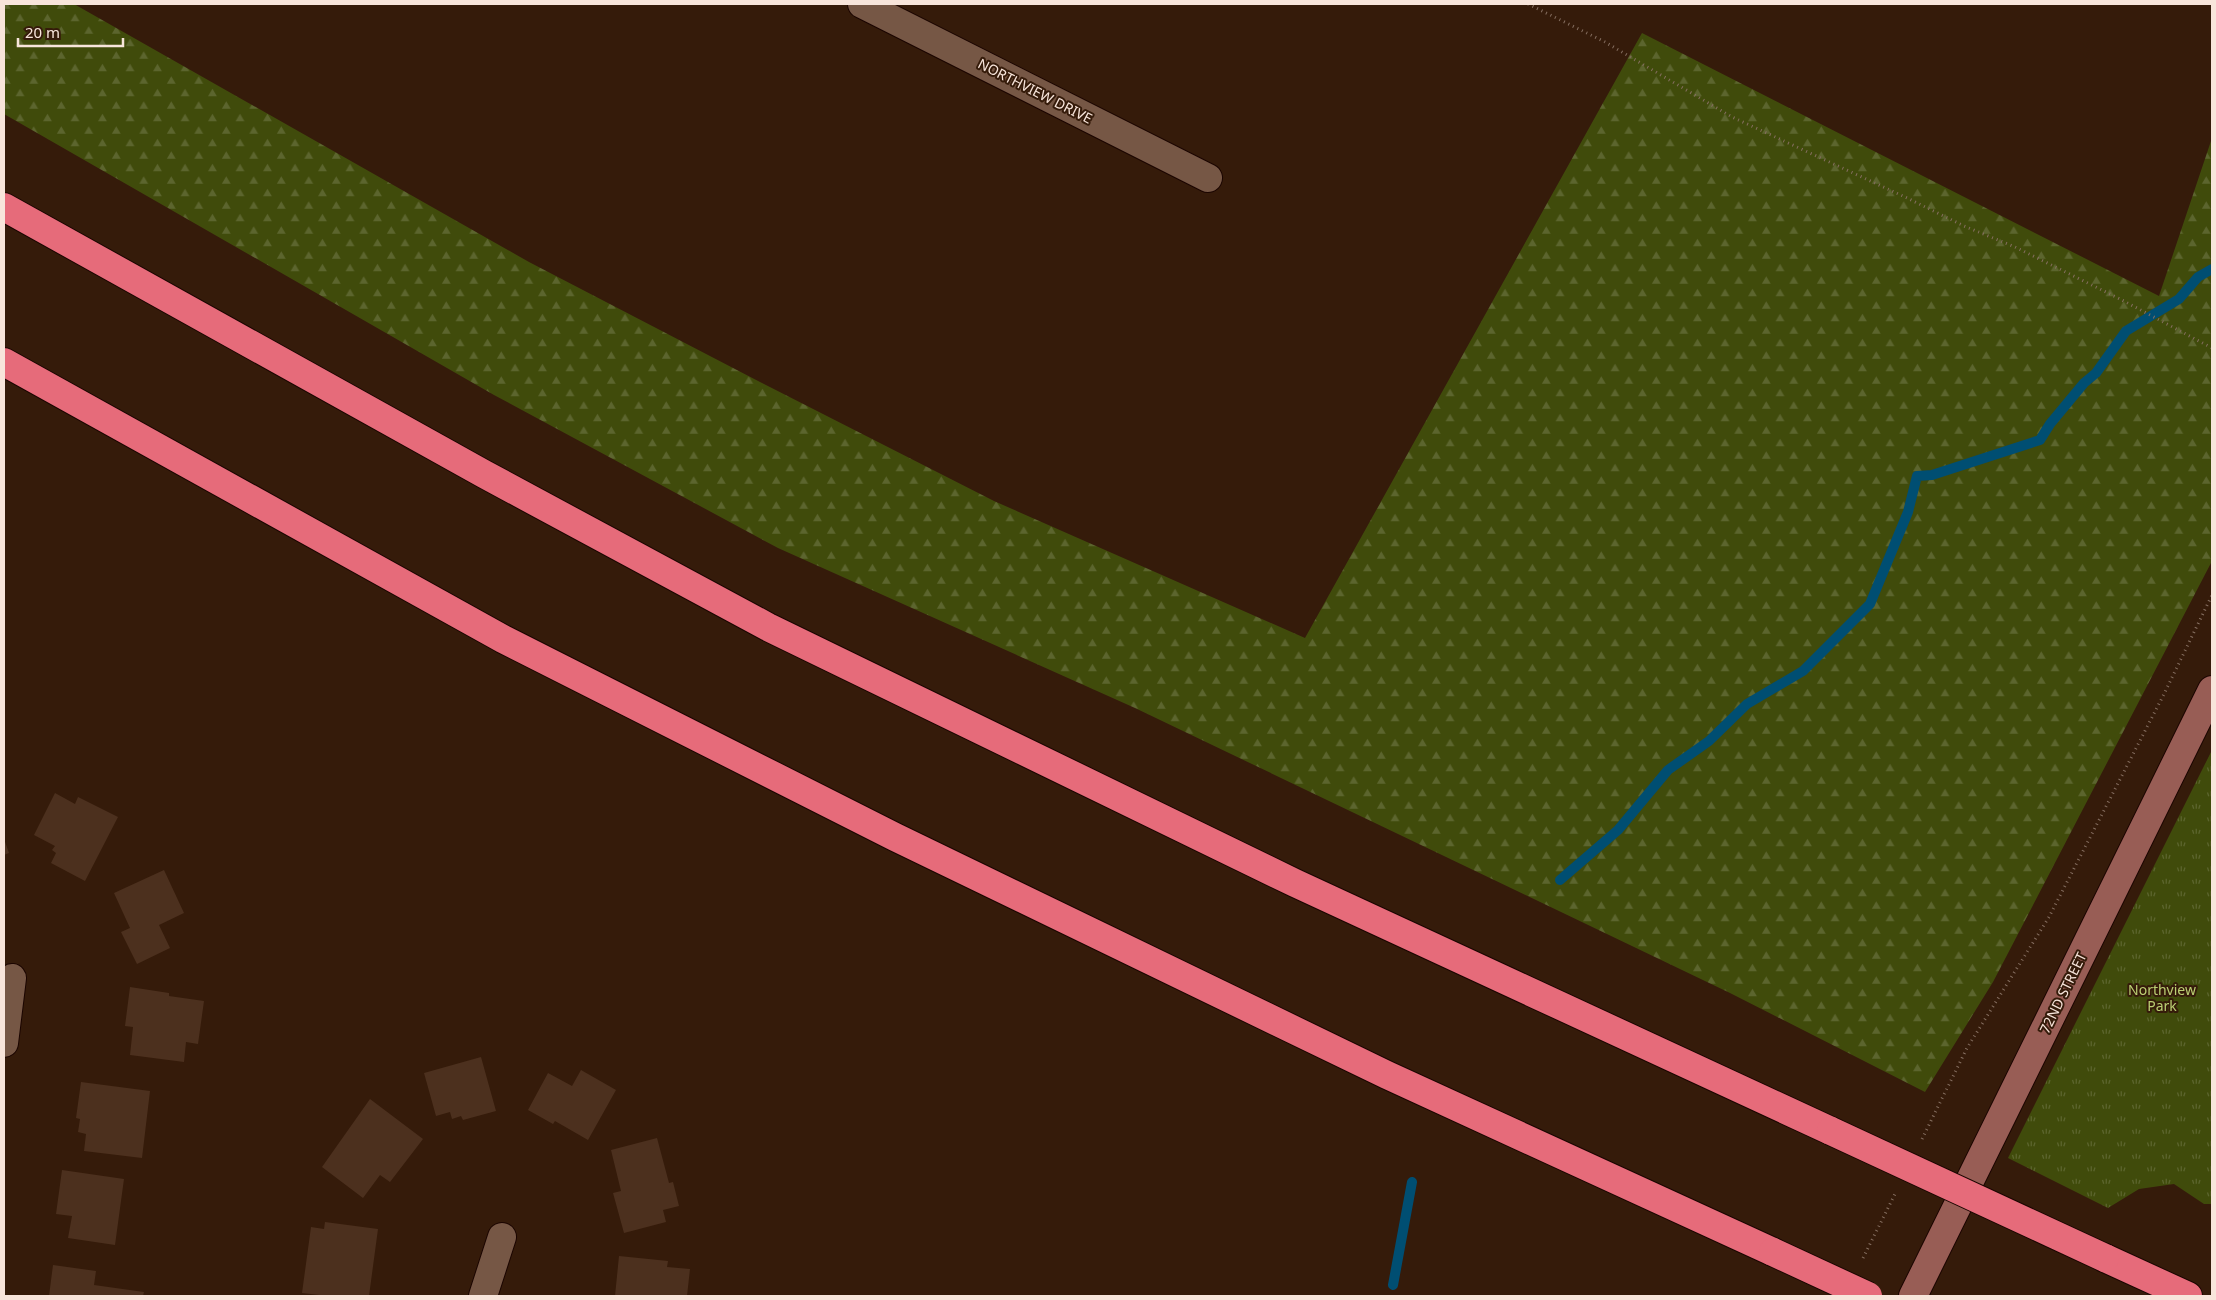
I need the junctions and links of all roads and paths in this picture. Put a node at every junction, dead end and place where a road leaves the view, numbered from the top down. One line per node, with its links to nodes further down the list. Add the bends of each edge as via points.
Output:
1 (862, 4): 3 (street, NORTHVIEW DRIVE)
2 (1528, 4): 5 (path, via 1605,42 1732,117 2015,247 2120,298)
3 (1208, 178)
4 (4, 207): 18 (highway, bridge, via 484,474 768,627 1295,883)
5 (2212, 348)
6 (4, 362): 16 (highway, bridge, via 504,639 886,833 1387,1075)
7 (2212, 595): 11 (path, via 2049,917 1967,1048)
8 (2212, 690): 17 (street, 72ND STREET)
9 (12, 978): 10 (street)
10 (4, 1043)
11 (1918, 1148)
12 (1896, 1191): 14 (path)
13 (502, 1237): 15 (street)
14 (1861, 1261)
15 (483, 1296)
16 (1868, 1296)
17 (1913, 1296)
18 (2188, 1296)

